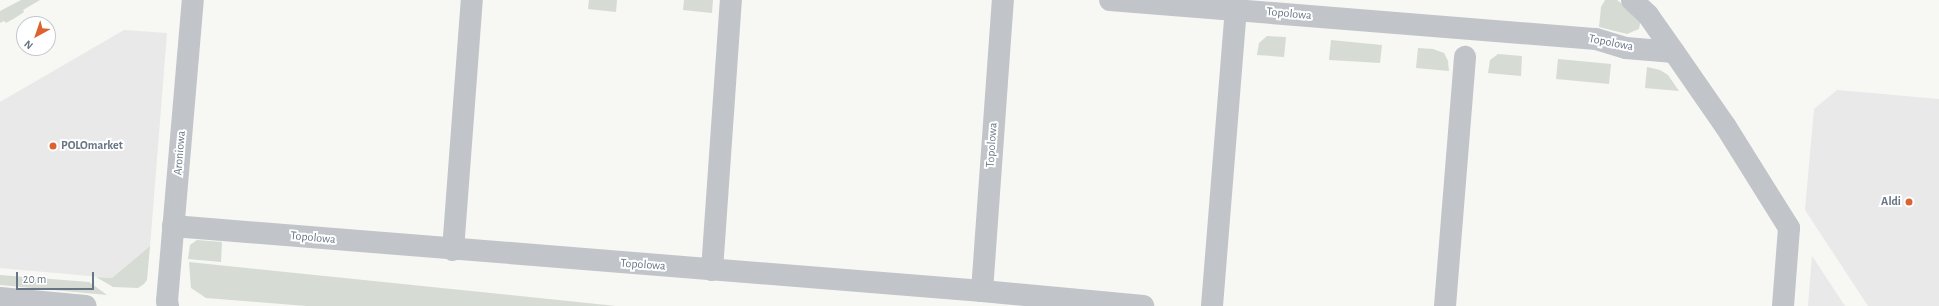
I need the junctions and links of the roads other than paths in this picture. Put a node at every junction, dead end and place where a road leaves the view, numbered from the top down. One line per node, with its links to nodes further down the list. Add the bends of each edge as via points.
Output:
1 (193, 0): 10 (street, Aroniowa)
2 (472, 0): 11 (street)
3 (731, 0): 12 (street)
4 (1003, 0): 13 (street, Topolowa)
5 (1110, 0): 7 (street, Topolowa)
6 (1632, 0): 8 (street, via 1648,15)
7 (1236, 10): 8 (street, Topolowa, via 1596,39 1626,48); 18 (street)
8 (1674, 52): 20 (street, via 1789,228)
9 (1465, 57): 19 (street)
10 (173, 226): 11 (street, Topolowa); 16 (street, Aroniowa)
11 (453, 250): 12 (street, Topolowa)
12 (712, 270): 13 (street, Topolowa)
13 (982, 291): 17 (street, Topolowa)
14 (0, 298): 15 (street)
15 (86, 306)
16 (168, 306)
17 (1143, 306)
18 (1212, 306)
19 (1444, 306)
20 (1783, 306)

